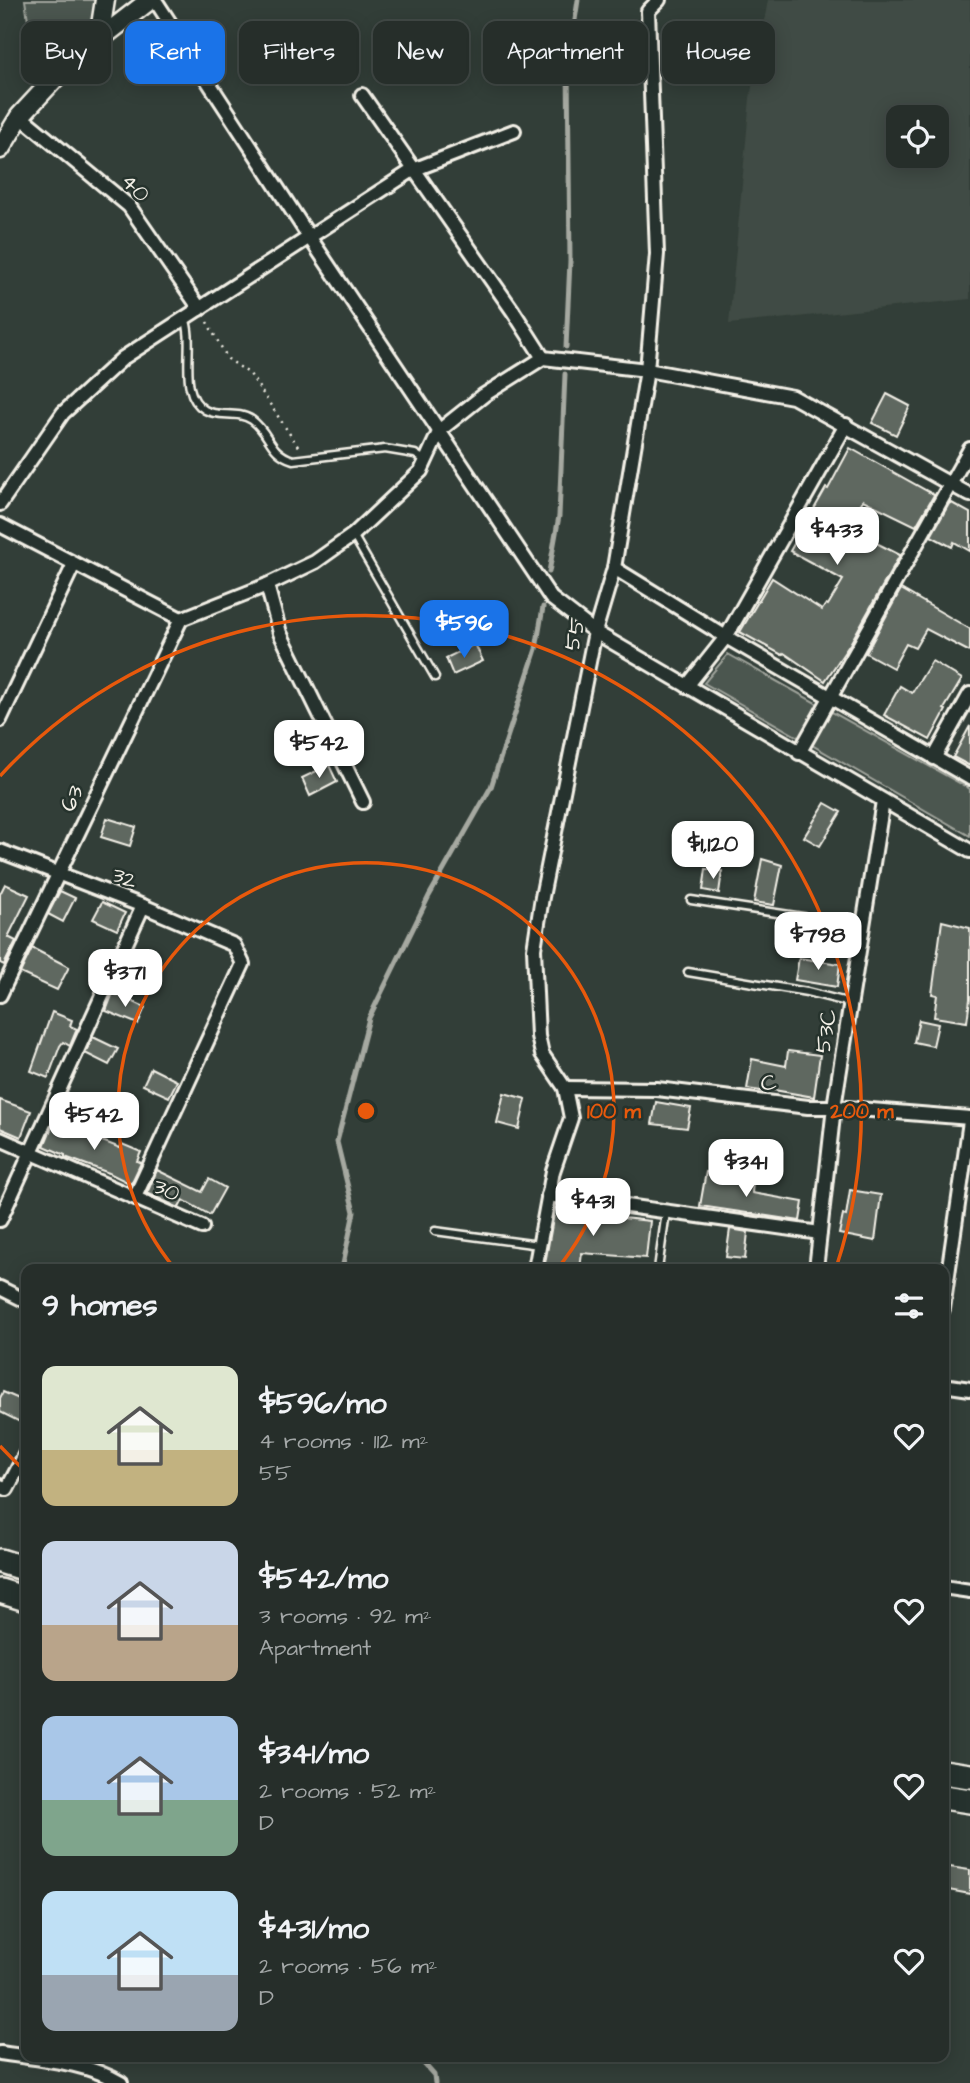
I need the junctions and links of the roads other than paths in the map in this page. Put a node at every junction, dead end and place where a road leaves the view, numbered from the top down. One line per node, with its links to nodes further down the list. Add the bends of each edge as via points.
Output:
1 (105, 0): 4 (main road)
2 (152, 0): 5 (main road); 12 (street)
3 (659, 0): 16 (street, 55, via 648,11 657,254)
4 (102, 21)
5 (111, 29)
6 (50, 84): 8 (main road)
7 (362, 95): 11 (street)
8 (20, 116): 10 (main road); 13 (street, 40, via 129,206)
9 (514, 131): 11 (street)
10 (0, 149)
11 (413, 170): 12 (street); 15 (street)
12 (310, 238): 13 (street); 18 (street)
13 (200, 309): 14 (street)
14 (185, 318): 20 (lane, via 190,331 191,394 207,411 244,415 263,431 280,456 293,460 385,449 415,454); 23 (street, via 123,358 63,413)
15 (543, 358): 16 (street); 18 (street)
16 (647, 370): 17 (street, via 793,397); 27 (street, 55)
17 (846, 425): 21 (street); 31 (street)
18 (440, 430): 20 (street); 30 (street, via 551,597)
19 (970, 449): 21 (street)
20 (426, 461): 25 (street)
21 (951, 484): 22 (street); 35 (street)
22 (970, 495)
23 (0, 504)
24 (0, 525): 26 (street)
25 (353, 536): 28 (street, via 315,562); 32 (lane)
26 (74, 564): 29 (street); 36 (street)
27 (614, 568): 30 (street, 55); 31 (street)
28 (267, 585): 29 (street); 41 (street, via 280,633)
29 (181, 619): 44 (street, 63)
30 (595, 632): 33 (street); 51 (street, 55, via 534,949 542,1054)
31 (726, 637): 33 (street); 35 (street)
32 (435, 677)
33 (687, 686): 37 (street)
34 (970, 694): 38 (street)
35 (831, 698): 37 (street); 38 (street)
36 (0, 720)
37 (799, 752): 40 (street)
38 (934, 758): 39 (street)
39 (970, 778)
40 (883, 801): 43 (street); 47 (street, 53C)
41 (363, 802)
42 (0, 851): 44 (street, 32)
43 (970, 851)
44 (58, 873): 46 (street, 32); 49 (street, 63)
45 (691, 900): 47 (lane)
46 (143, 906): 55 (street); 57 (street, 32, via 234,945 243,964)
47 (864, 926): 50 (street, 53C)
48 (688, 972): 50 (lane)
49 (0, 995)
50 (851, 1003): 52 (street, 53C)
51 (565, 1088): 52 (street, C, via 657,1089); 56 (street, 55, via 571,1118)
52 (834, 1107): 53 (street, C); 62 (street, 53C)
53 (970, 1119): 67 (street)
54 (0, 1139): 55 (street, 30)
55 (31, 1152): 57 (street, 30); 59 (street)
56 (548, 1195): 58 (street); 63 (street, 55)
57 (135, 1197): 60 (street, 30)
58 (666, 1212): 62 (street); 65 (lane)
59 (0, 1220)
60 (202, 1227)
61 (435, 1231): 63 (lane)
62 (820, 1233): 66 (street, 53C)
63 (539, 1245): 64 (street, 55)
64 (536, 1264)
65 (659, 1264)
66 (817, 1264)
67 (949, 1267)
68 (0, 1288): 69 (street)
69 (21, 1298)
70 (949, 1386): 71 (street)
71 (970, 1390)
72 (21, 1461): 73 (street)
73 (4, 1487)
74 (0, 1561): 75 (highway)
75 (21, 1567)
76 (949, 1588): 78 (street)
77 (0, 1591): 79 (highway)
78 (970, 1591)
79 (21, 1597)
80 (949, 1773): 81 (highway)
81 (970, 1776)
82 (949, 1798): 83 (highway)
83 (970, 1801)
84 (0, 2053): 85 (street)
85 (21, 2055)
86 (63, 2062): 87 (street)
87 (121, 2083)

